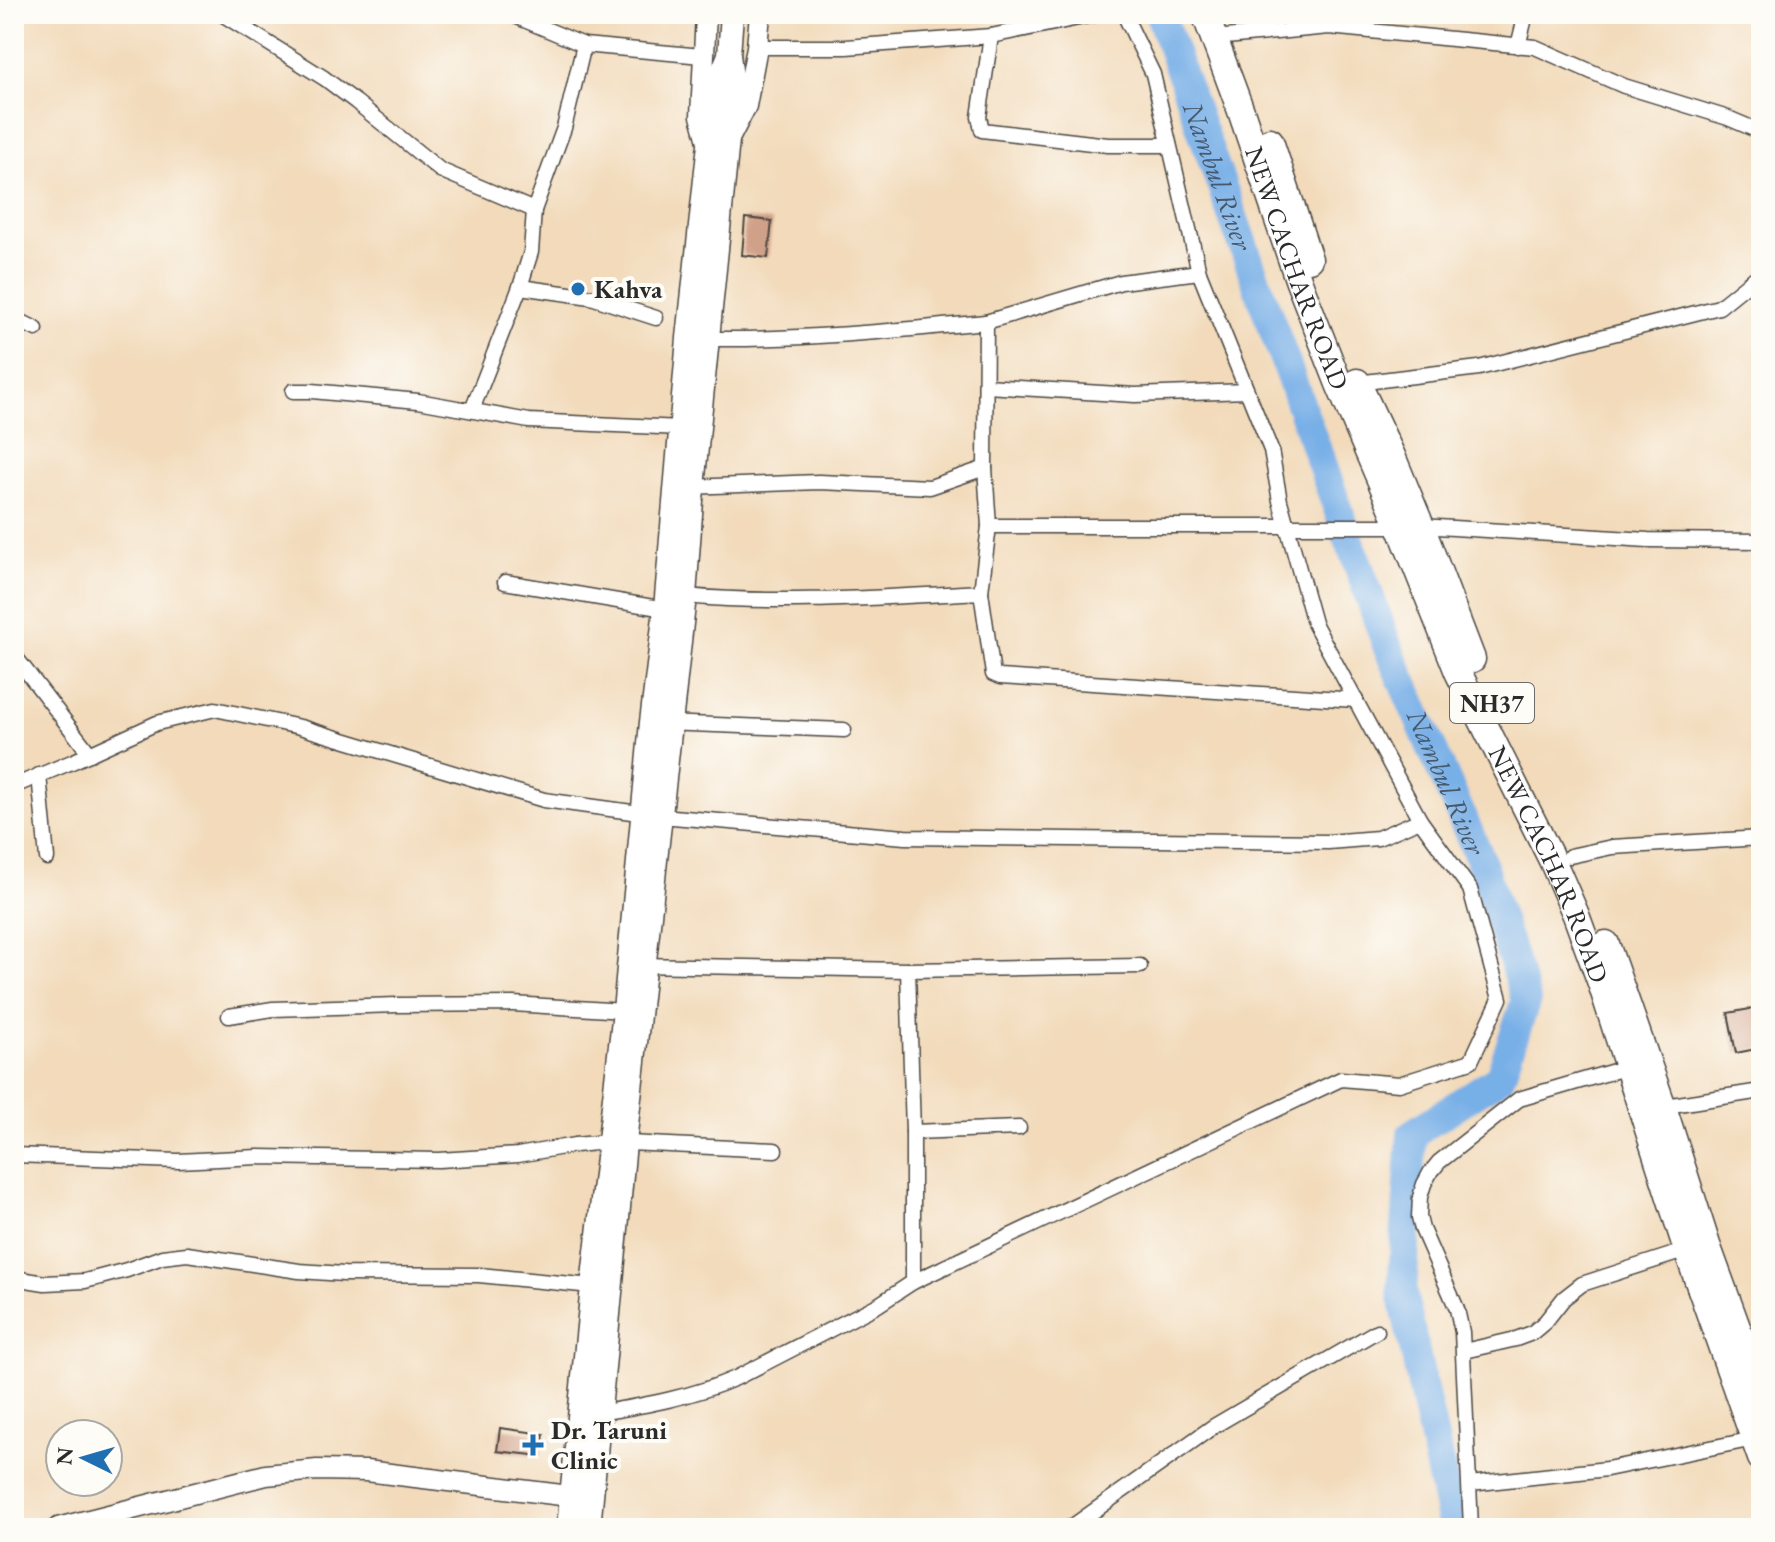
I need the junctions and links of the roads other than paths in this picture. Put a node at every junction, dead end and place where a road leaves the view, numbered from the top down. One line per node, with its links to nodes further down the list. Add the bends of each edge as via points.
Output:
1 (222, 14): 18 (street, via 324,78 440,170)
2 (510, 14): 11 (street)
3 (706, 14): 14 (street)
4 (732, 14): 16 (main road, via 729,55 716,86 722,110)
5 (760, 14): 13 (street)
6 (1098, 14): 10 (street)
7 (1124, 14): 17 (street, via 1153,74)
8 (1526, 14): 12 (street)
9 (1218, 26): 12 (street, via 1329,27); 27 (highway, NEW CACHAR ROAD / NH37, via 1260,111 1316,280); 37 (highway, NEW CACHAR ROAD / NH37, via 1307,305)
10 (991, 36): 13 (street, via 846,47); 17 (street, via 979,117 982,130 1108,145)
11 (584, 45): 14 (street); 18 (street, via 564,128)
12 (1518, 46): 15 (street, via 1535,47 1624,86)
13 (757, 47): 16 (street, via 746,106)
14 (702, 56): 16 (street, via 701,116)
15 (1761, 132)
16 (718, 143): 26 (main road); 32 (main road, via 688,338)
17 (1169, 145): 19 (street)
18 (534, 210): 21 (street, via 531,252)
19 (1199, 272): 24 (street, via 1121,282); 30 (street)
20 (1761, 273): 27 (street, via 1719,307 1479,368)
21 (520, 287): 23 (street, via 591,297); 31 (street)
22 (14, 318): 25 (street)
23 (656, 318)
24 (986, 322): 26 (street); 28 (street)
25 (36, 329)
26 (707, 339): 34 (main road)
27 (1357, 383): 37 (highway, NEW CACHAR ROAD / NH37, via 1392,456)
28 (986, 386): 30 (street, via 1135,395); 33 (street)
29 (293, 391): 31 (street)
30 (1247, 391): 36 (street, via 1271,450)
31 (472, 410): 32 (street, via 529,421)
32 (681, 428): 34 (main road)
33 (985, 468): 34 (street, via 930,487 819,482); 35 (street)
34 (684, 487): 41 (main road); 42 (main road)
35 (989, 526): 36 (street); 40 (street)
36 (1287, 526): 37 (street); 44 (street, via 1314,623)
37 (1407, 526): 38 (street); 53 (highway, NEW CACHAR ROAD / NH37); 60 (highway, NEW CACHAR ROAD / NH37, via 1458,672 1576,915)
38 (1761, 541)
39 (505, 582): 42 (street)
40 (981, 592): 41 (street, via 841,600); 44 (street, via 993,674 1000,677)
41 (685, 596): 45 (main road)
42 (665, 609): 45 (main road)
43 (14, 655): 47 (street)
44 (1356, 700): 51 (street)
45 (662, 723): 46 (street); 50 (main road)
46 (844, 730)
47 (90, 754): 48 (street); 50 (street, via 157,723 215,709 300,727 544,800)
48 (39, 775): 49 (street); 54 (street)
49 (14, 786)
50 (652, 814): 51 (street, via 905,837 1328,842 1378,838); 55 (main road)
51 (1420, 820): 70 (street, via 1470,889 1500,999 1471,1061 1399,1084 1341,1079)
52 (1761, 838): 53 (street, via 1612,847)
53 (1570, 856): 62 (highway, NEW CACHAR ROAD / NH37, via 1619,981)
54 (47, 858)
55 (637, 965): 57 (street); 58 (main road); 65 (main road)
56 (1140, 966): 57 (street)
57 (908, 970): 64 (street)
58 (624, 1011): 59 (street, via 412,1005 273,1009); 65 (main road)
59 (229, 1016)
60 (1628, 1067): 62 (highway, NEW CACHAR ROAD / NH37); 73 (street, via 1519,1099 1430,1173 1419,1217 1457,1309)
61 (1761, 1091): 62 (street)
62 (1653, 1108): 68 (highway, NEW CACHAR ROAD / NH37); 74 (highway, NEW CACHAR ROAD / NH37, via 1707,1245)
63 (1019, 1128): 64 (street)
64 (913, 1132): 70 (street)
65 (617, 1143): 66 (street); 67 (street, via 439,1160 178,1161); 71 (main road); 75 (main road)
66 (775, 1150)
67 (14, 1155)
68 (1687, 1250): 73 (street, via 1582,1284 1532,1333); 74 (highway, NEW CACHAR ROAD / NH37)
69 (14, 1278): 71 (street, via 85,1281 187,1254 299,1271 479,1275)
70 (913, 1282): 75 (street, via 878,1305 712,1388)
71 (592, 1286): 78 (main road)
72 (1377, 1331): 83 (street, via 1214,1426)
73 (1464, 1351): 77 (street)
74 (1753, 1393): 76 (highway, NEW CACHAR ROAD / NH37)
75 (599, 1413): 78 (main road)
76 (1757, 1448): 77 (street)
77 (1470, 1484): 84 (street)
78 (581, 1498): 79 (street, via 366,1471 317,1470 266,1475); 81 (main road); 82 (main road)
79 (101, 1522): 80 (street)
80 (58, 1528)
81 (568, 1528)
82 (589, 1528)
83 (1070, 1528)
84 (1471, 1528)

